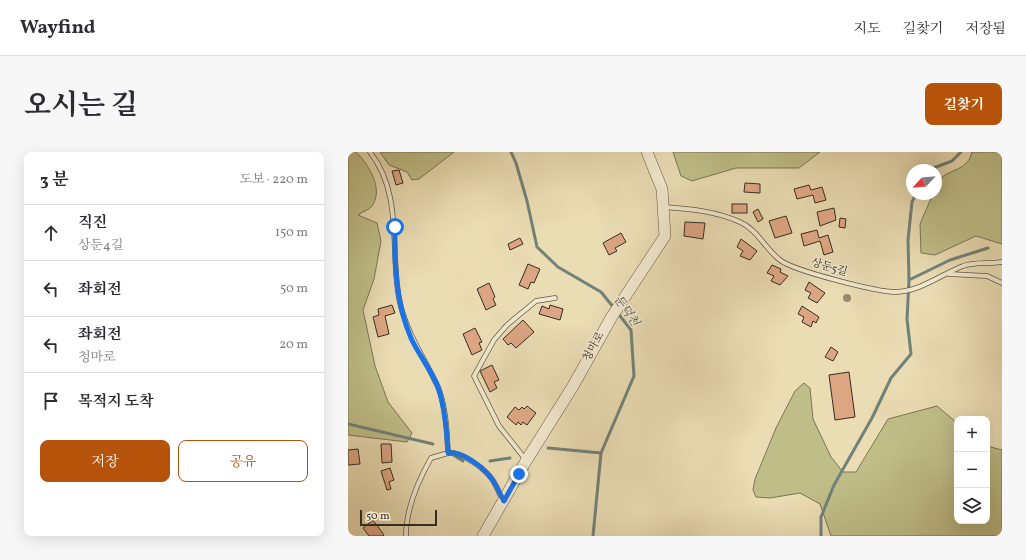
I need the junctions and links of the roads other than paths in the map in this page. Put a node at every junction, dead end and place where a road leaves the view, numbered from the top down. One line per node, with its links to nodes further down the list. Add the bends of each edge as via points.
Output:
1 (370, 152): 8 (lane, via 379,163 388,186 395,227 394,266 400,300 411,338 438,389 446,424)
2 (647, 152): 3 (street, 청마로, via 662,189)
3 (663, 207): 5 (lane, 상둔5길, via 704,210 741,223 758,236 780,260 813,274 882,291 896,292 921,287); 9 (street, 청마로, via 665,236 625,295)
4 (1002, 262): 5 (lane, 상둔5길, via 965,265)
5 (946, 274): 6 (lane, via 987,276)
6 (1002, 283)
7 (555, 298): 9 (lane, via 536,301 507,325 494,340 474,376 499,426)
8 (448, 453): 10 (lane, via 452,452 472,461 491,478); 11 (lane, via 431,458 424,470 412,503)
9 (526, 461): 10 (street, 청마로)
10 (504, 501): 12 (street, 청마로)
11 (406, 536)
12 (483, 536)

